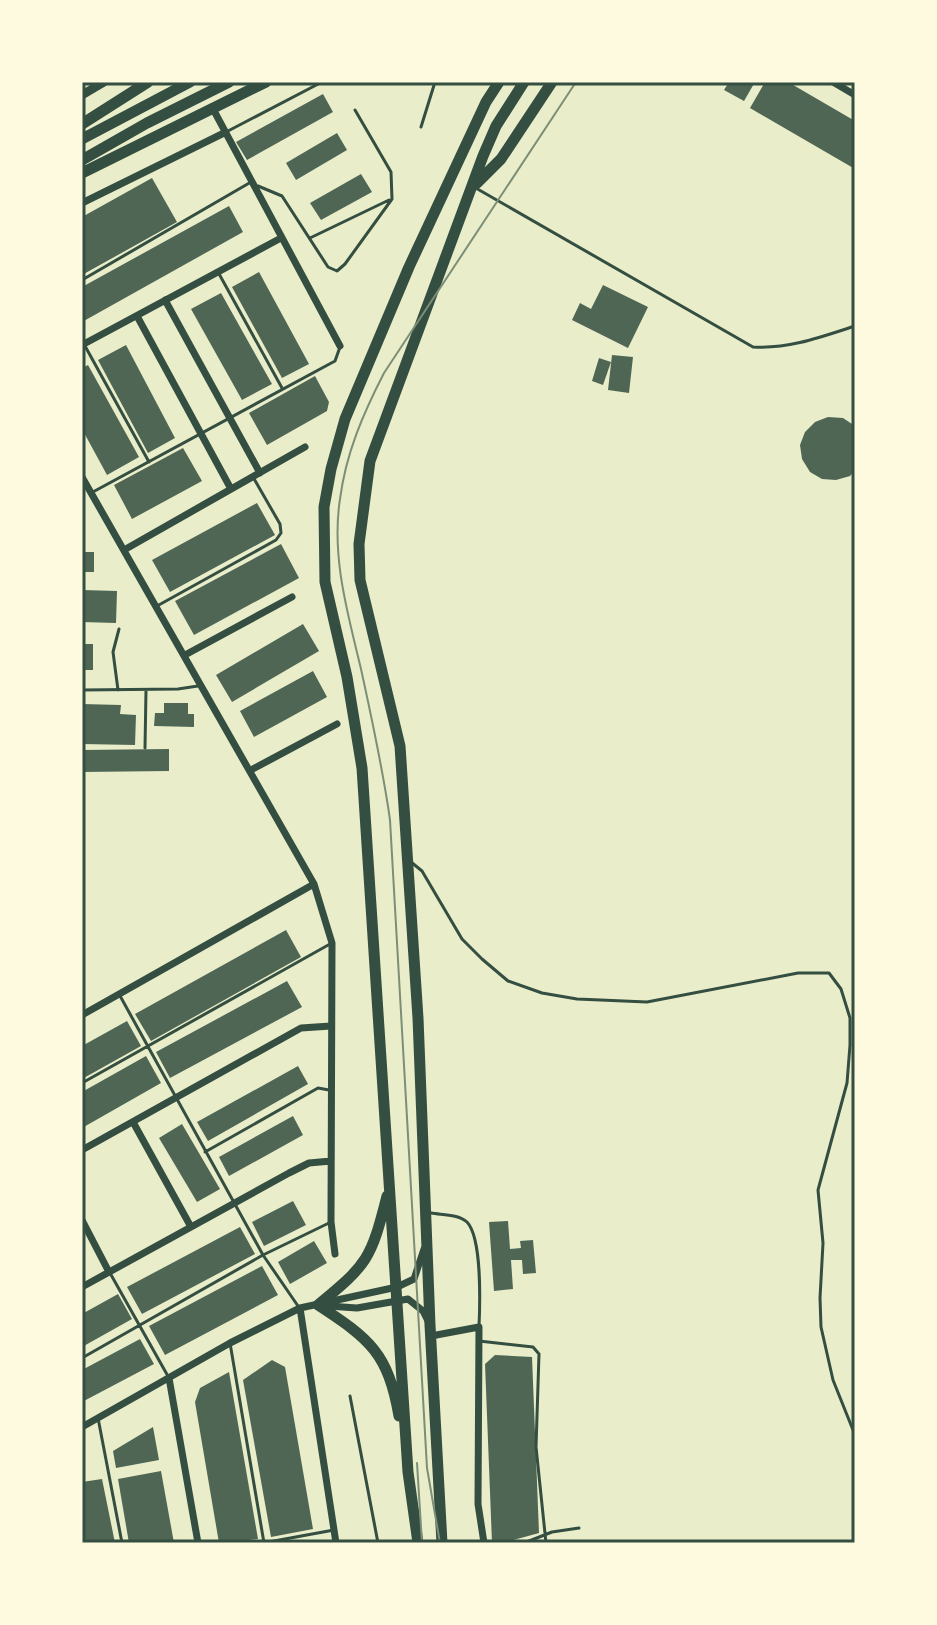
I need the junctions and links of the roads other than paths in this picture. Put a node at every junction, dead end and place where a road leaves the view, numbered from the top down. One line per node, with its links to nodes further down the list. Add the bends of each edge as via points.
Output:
1 (104, 82): 12 (street)
2 (148, 82): 16 (highway)
3 (190, 82): 19 (highway)
4 (229, 82): 20 (highway)
5 (266, 82): 14 (highway)
6 (322, 82): 18 (lane)
7 (435, 82): 17 (lane)
8 (496, 82): 70 (highway, via 414,255 345,419 324,507 325,582 362,768)
9 (524, 82): 23 (highway, via 496,126)
10 (552, 82): 23 (highway, via 501,159)
11 (833, 82): 13 (street)
12 (82, 94)
13 (855, 95)
14 (212, 107): 18 (street); 21 (highway)
15 (355, 110): 24 (lane, via 391,172)
16 (82, 124)
17 (421, 127)
18 (224, 133): 22 (street); 25 (street)
19 (82, 139)
20 (82, 160)
21 (82, 173)
22 (253, 185): 26 (street); 27 (lane, via 282,196); 29 (lane)
23 (474, 187): 32 (lane, via 753,347 797,345); 56 (highway, via 370,461 359,544 360,580 400,746)
24 (392, 199): 27 (lane); 27 (lane, via 337,271 328,267)
25 (82, 203)
26 (281, 238): 28 (street); 34 (street)
27 (310, 238)
28 (218, 272): 30 (street); 35 (lane)
29 (82, 280)
30 (165, 300): 31 (street); 36 (street)
31 (137, 316): 33 (street); 37 (street)
32 (855, 326)
33 (83, 345): 39 (lane)
34 (340, 346): 35 (lane, via 335,361)
35 (283, 390): 36 (lane)
36 (230, 418): 37 (lane); 40 (street)
37 (201, 434): 39 (lane); 42 (street)
38 (305, 447): 40 (street)
39 (149, 462): 43 (lane)
40 (256, 475): 42 (street); 46 (lane, via 280,524 276,540)
41 (82, 477): 43 (street)
42 (231, 489): 44 (street)
43 (91, 493): 44 (street)
44 (124, 550): 46 (street)
45 (292, 597): 48 (street)
46 (156, 606): 48 (street)
47 (119, 629): 51 (lane, via 113,652)
48 (185, 655): 49 (street)
49 (202, 686): 52 (lane); 55 (street)
50 (82, 690): 51 (lane)
51 (118, 690): 52 (lane)
52 (146, 690): 54 (lane)
53 (337, 724): 55 (street)
54 (145, 748)
55 (251, 770): 57 (street)
56 (406, 858): 72 (highway); 95 (lane, via 422,871 462,939 482,959 508,981 542,993 647,1002 798,973 829,973 841,989 850,1018 847,1083 818,1190 821,1327 833,1380)
57 (314, 884): 58 (street); 59 (street)
58 (332, 943): 61 (street); 62 (lane)
59 (119, 994): 60 (street); 62 (lane)
60 (82, 1015)
61 (331, 1026): 64 (street); 65 (street, via 301,1028)
62 (147, 1046): 63 (lane); 65 (lane)
63 (82, 1083)
64 (331, 1090): 68 (lane, via 318,1088); 69 (street)
65 (176, 1098): 66 (street); 68 (lane)
66 (133, 1122): 67 (street); 75 (street)
67 (82, 1150)
68 (205, 1152): 71 (lane)
69 (331, 1161): 71 (street, via 309,1163); 74 (street)
70 (389, 1187): 81 (highway); 83 (highway, via 368,1257)
71 (234, 1203): 75 (street); 78 (lane)
72 (427, 1213): 76 (highway); 86 (lane, via 468,1223 480,1277)
73 (82, 1220): 79 (street)
74 (331, 1222): 77 (street); 78 (lane)
75 (191, 1227): 79 (street)
76 (428, 1238): 81 (street, via 414,1279); 87 (highway)
77 (335, 1254)
78 (263, 1255): 84 (lane); 85 (lane)
79 (109, 1272): 80 (street); 85 (lane)
80 (82, 1287)
81 (397, 1287): 82 (highway); 83 (street)
82 (398, 1301): 83 (street, via 357,1308); 87 (street, via 414,1302); 96 (highway)
83 (318, 1305): 84 (street); 96 (highway, via 380,1355 396,1402)
84 (300, 1308): 89 (street); 98 (street)
85 (140, 1326): 90 (lane); 91 (lane)
86 (479, 1327): 87 (street); 88 (street)
87 (430, 1330): 106 (highway)
88 (479, 1341): 99 (lane, via 533,1347 539,1354 536,1447); 107 (street, via 478,1504)
89 (230, 1343): 91 (street); 102 (lane)
90 (82, 1358)
91 (169, 1378): 93 (street); 101 (street)
92 (350, 1396): 104 (lane)
93 (98, 1418): 94 (street); 100 (lane)
94 (82, 1427)
95 (855, 1435)
96 (408, 1472): 105 (highway)
97 (579, 1528): 99 (lane)
98 (334, 1530): 102 (lane); 103 (street)
99 (544, 1537): 108 (lane); 109 (lane)
100 (122, 1543)
101 (198, 1543)
102 (264, 1543)
103 (336, 1543)
104 (378, 1543)
105 (418, 1543)
106 (442, 1543)
107 (484, 1543)
108 (524, 1543)
109 (546, 1543)

